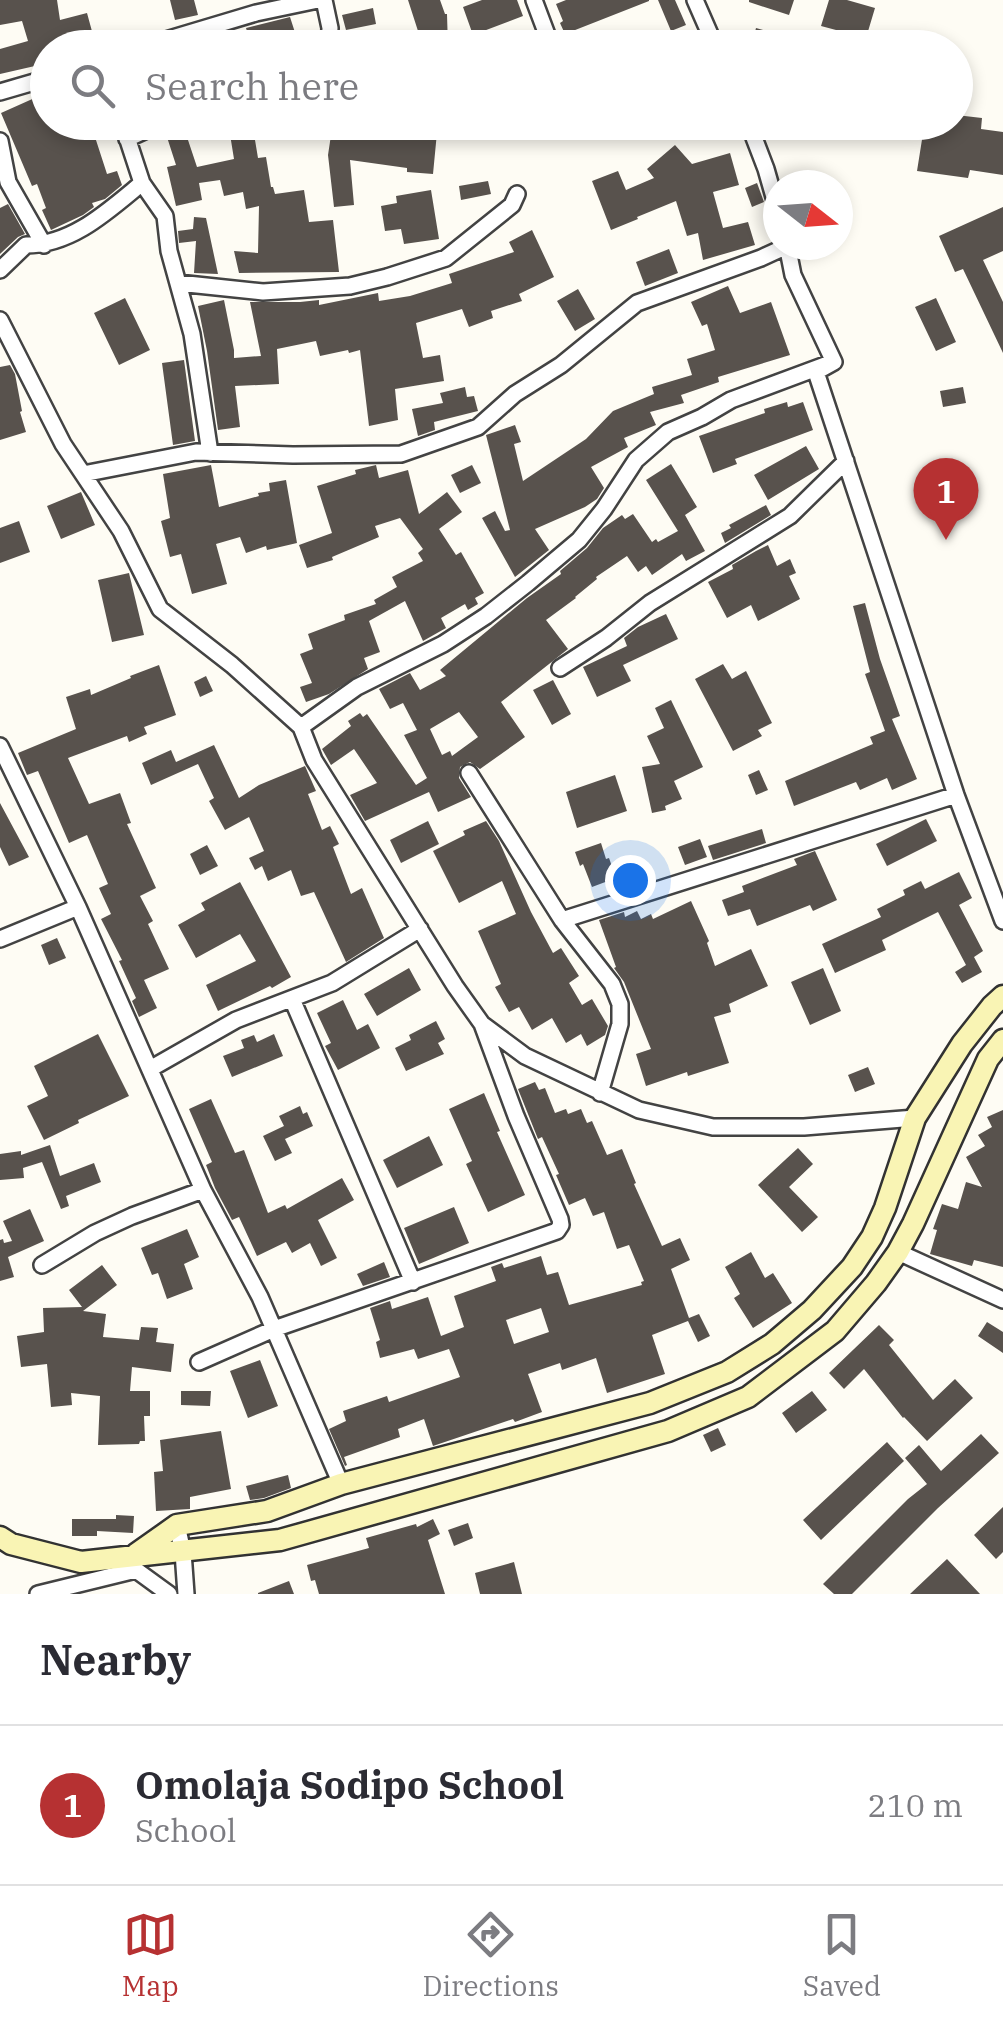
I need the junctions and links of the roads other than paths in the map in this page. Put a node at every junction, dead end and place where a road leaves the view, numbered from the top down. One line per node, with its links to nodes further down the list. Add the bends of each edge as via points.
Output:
1 (232, 0): 5 (street)
2 (321, 0): 5 (street); 7 (street)
3 (534, 0): 8 (street)
4 (696, 0): 9 (street)
5 (235, 20): 6 (street)
6 (201, 30)
7 (330, 30)
8 (545, 30)
9 (708, 30)
10 (30, 83): 11 (street)
11 (0, 92)
12 (127, 140): 16 (street)
13 (755, 140): 15 (street)
14 (0, 141): 18 (street, via 8,182)
15 (766, 170)
16 (142, 183): 18 (street, via 94,223); 22 (street, via 165,216)
17 (517, 194): 22 (street, via 446,258 388,277 262,292)
18 (44, 245): 21 (street, via 26,246)
19 (763, 257): 25 (street, via 637,303 478,427 400,454)
20 (790, 260): 24 (street)
21 (0, 270)
22 (178, 283): 25 (street)
23 (0, 320): 27 (street)
24 (834, 362): 26 (street, via 816,372); 29 (street, via 731,400 668,432 636,460 579,540 486,616 357,686)
25 (210, 453): 27 (street)
26 (846, 462): 28 (street, via 790,516); 32 (street)
27 (82, 474): 29 (street, via 121,531 160,610)
28 (560, 668)
29 (301, 727): 36 (street, via 314,760)
30 (0, 746): 33 (street)
31 (469, 773): 34 (street)
32 (956, 796): 34 (street); 35 (street)
33 (78, 907): 37 (street); 42 (street)
34 (562, 920): 43 (street, via 620,1004)
35 (1003, 921)
36 (420, 929): 39 (street, via 332,983); 40 (street)
37 (0, 938)
38 (1003, 996): 44 (main road)
39 (292, 999): 42 (street, via 236,1020); 48 (street)
40 (482, 1024): 43 (street, via 525,1056); 48 (street, via 561,1225)
41 (1003, 1040): 46 (main road)
42 (150, 1069): 45 (street)
43 (600, 1093): 44 (street, via 639,1110 713,1127)
44 (914, 1118): 52 (main road, via 872,1237 812,1310 772,1344 727,1372 650,1403)
45 (203, 1190): 47 (street, via 108,1227); 50 (street)
46 (898, 1252): 49 (street); 55 (main road, via 834,1332 748,1397 668,1430 280,1540)
47 (42, 1264)
48 (413, 1282): 50 (street)
49 (1003, 1300)
50 (274, 1328): 51 (street); 52 (street)
51 (199, 1362)
52 (341, 1484): 53 (main road, via 267,1511)
53 (178, 1525): 55 (street); 56 (main road)
54 (0, 1537): 56 (main road, via 81,1562)
55 (183, 1552): 56 (main road); 59 (street)
56 (135, 1555)
57 (38, 1594): 58 (street, via 136,1570)
58 (169, 1594)
59 (186, 1594)

